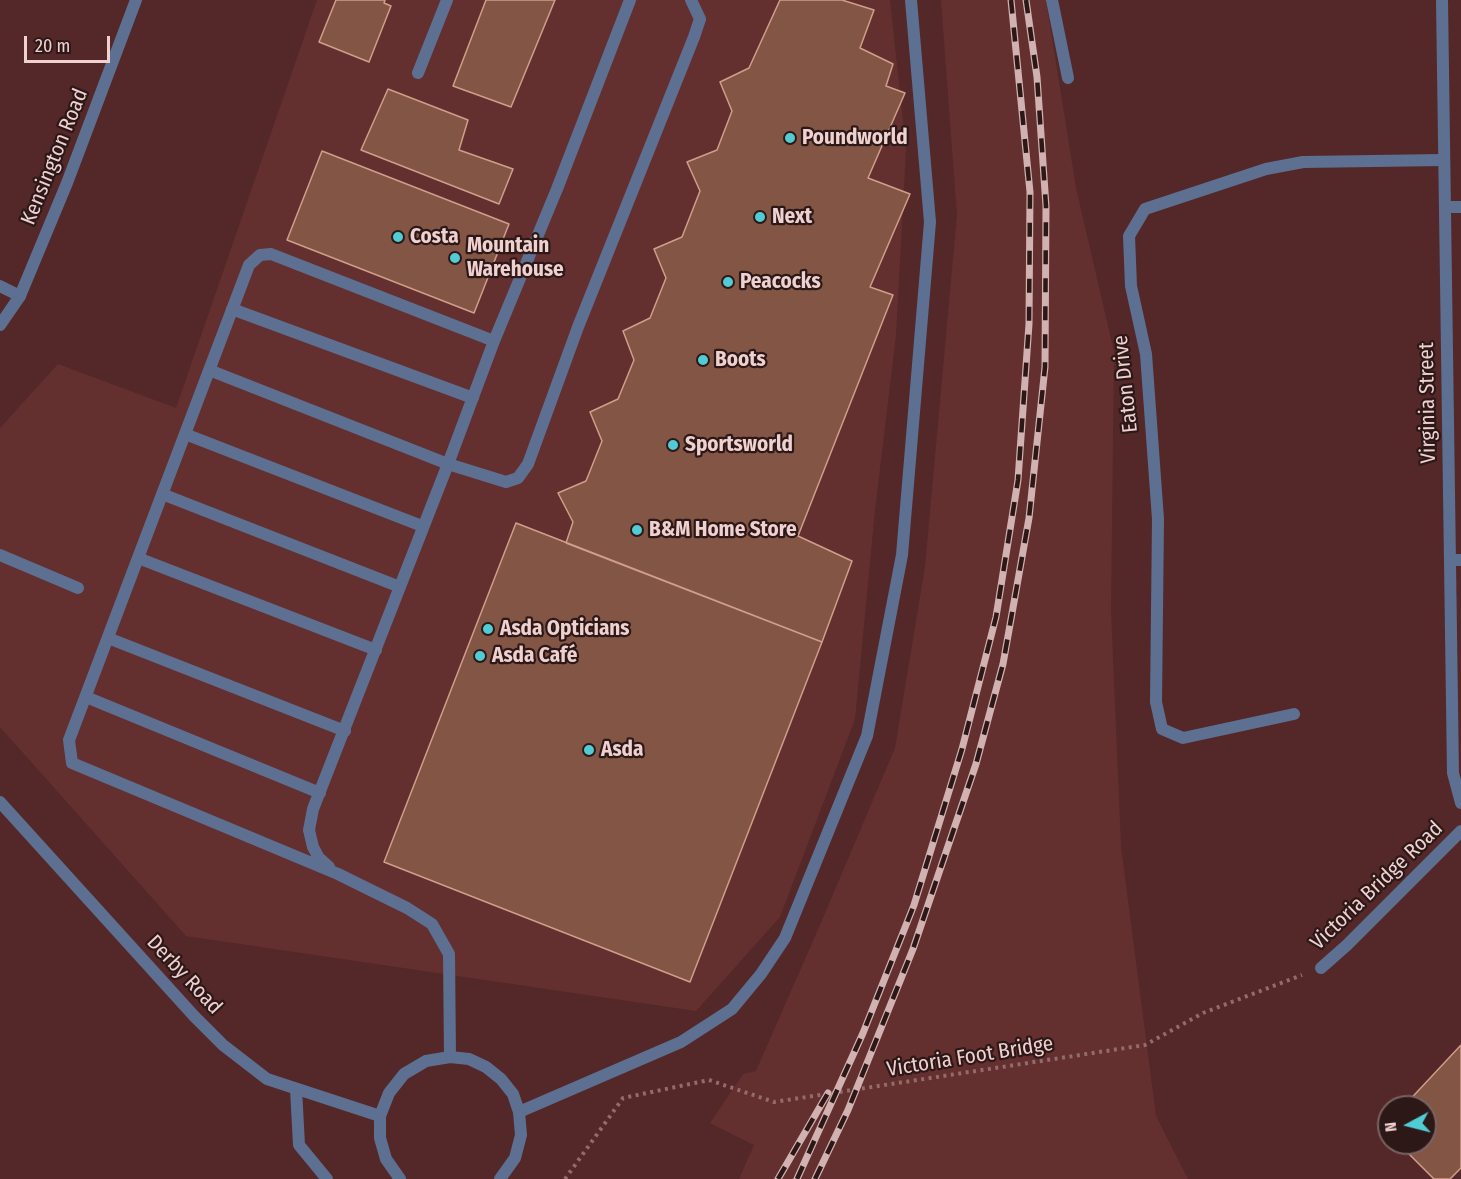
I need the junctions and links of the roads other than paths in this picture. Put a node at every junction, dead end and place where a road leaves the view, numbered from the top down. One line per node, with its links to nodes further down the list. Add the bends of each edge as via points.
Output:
1 (136, 0): 14 (street, Kensington Road)
2 (447, 0): 8 (street)
3 (630, 0): 17 (street)
4 (691, 0): 21 (street, via 700,19 694,38 578,327 528,464 518,478 506,482)
5 (911, 0): 42 (street, via 930,222 902,555 867,736 785,938 732,1009 681,1042)
6 (1052, 0): 9 (street)
7 (1442, 0): 10 (street, Virginia Street)
8 (418, 73)
9 (1068, 78)
10 (1444, 160): 11 (street, Virginia Street); 32 (street, Eaton Drive, via 1303,162 1266,169 1145,208 1129,236 1131,286 1146,354 1158,519 1156,702 1162,729 1183,738)
11 (1445, 207): 12 (street); 26 (street, Virginia Street)
12 (1461, 207)
13 (0, 286): 14 (street)
14 (20, 296): 16 (street, Kensington Road)
15 (232, 309): 17 (street, via 249,265 260,255 271,254); 18 (street); 19 (street)
16 (0, 325)
17 (495, 340): 19 (street)
18 (209, 370): 20 (street); 21 (street)
19 (473, 398): 21 (street)
20 (185, 434): 22 (street); 23 (street)
21 (448, 464): 23 (street)
22 (162, 494): 25 (street); 27 (street)
23 (422, 526): 27 (street)
24 (0, 555): 28 (street)
25 (138, 558): 29 (street); 30 (street)
26 (1456, 560): 36 (street, Virginia Street, via 1453,773)
27 (400, 587): 30 (street)
28 (78, 588)
29 (108, 638): 31 (street); 33 (street)
30 (376, 650): 33 (street)
31 (86, 697): 34 (street); 38 (street, via 69,740 72,763)
32 (1294, 714)
33 (345, 730): 34 (street)
34 (320, 793): 38 (street, via 309,830 319,858)
35 (0, 802): 41 (street, Derby Road, via 223,1046 267,1079)
36 (1461, 803)
37 (1461, 831): 39 (street, Victoria Bridge Road)
38 (338, 874): 40 (street, via 432,924 449,954)
39 (1321, 968)
40 (450, 1057): 42 (street, via 469,1059 501,1078 513,1094); 43 (street, via 426,1061 404,1074 388,1093)
41 (296, 1089): 43 (street, Derby Road); 44 (street, via 299,1144)
42 (519, 1112): 46 (street, via 521,1135 515,1158)
43 (380, 1116): 45 (street, via 380,1138 386,1159)
44 (327, 1179)
45 (400, 1179)
46 (500, 1179)

